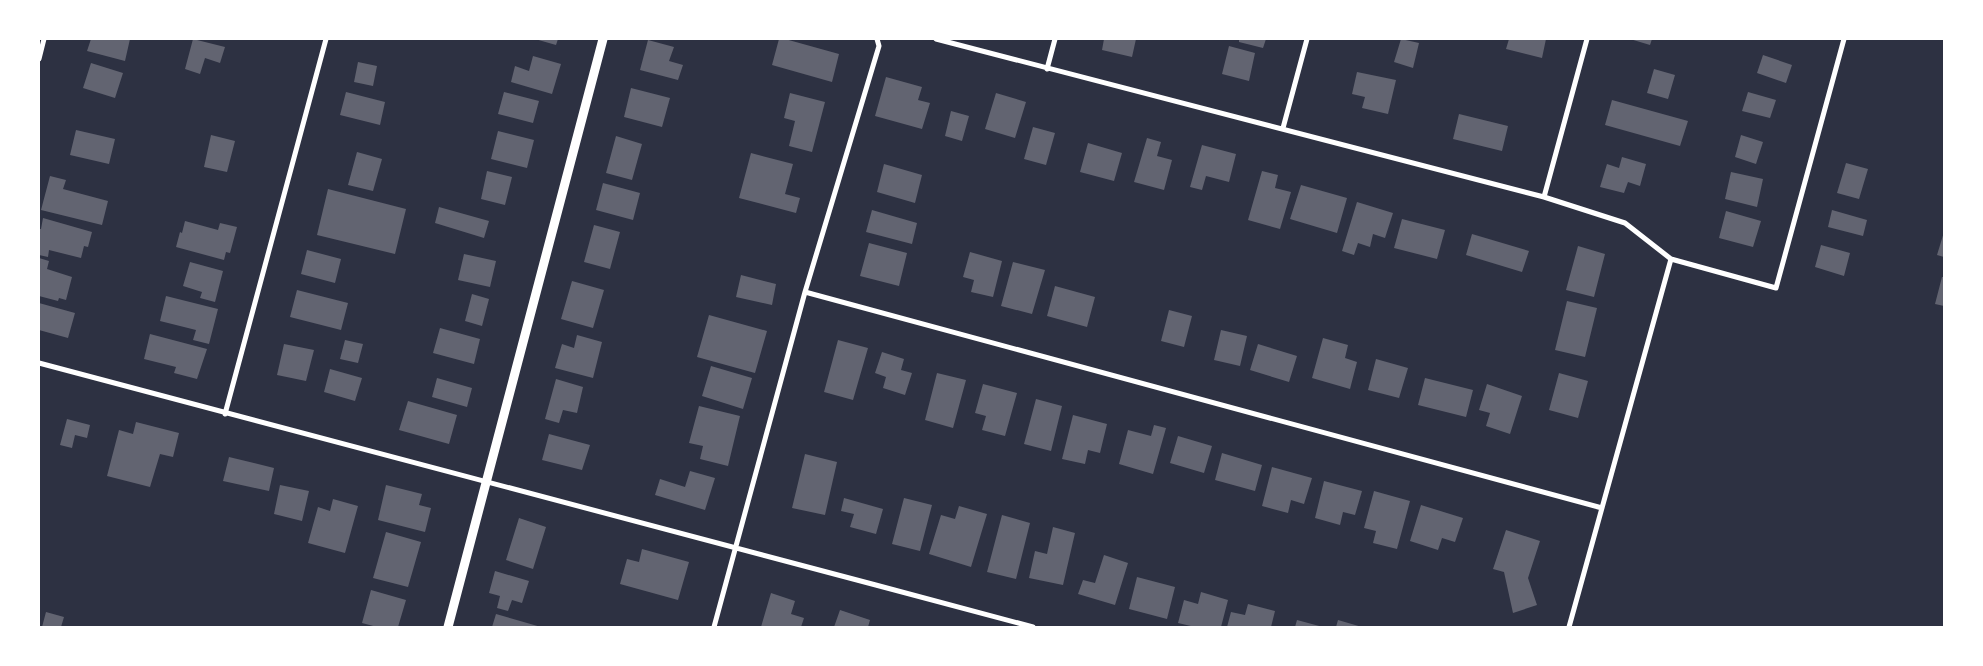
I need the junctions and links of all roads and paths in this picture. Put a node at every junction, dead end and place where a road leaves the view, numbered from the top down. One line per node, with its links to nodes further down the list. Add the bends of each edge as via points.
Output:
1 (44, 39): 10 (street)
2 (326, 39): 17 (street)
3 (604, 39): 18 (street)
4 (877, 39): 15 (street, via 879,46)
5 (936, 39): 11 (street)
6 (1055, 39): 11 (street)
7 (1307, 39): 12 (street)
8 (1587, 39): 13 (street)
9 (1844, 39): 14 (street, via 1776,288)
10 (39, 59)
11 (1047, 69): 12 (street)
12 (1283, 128): 13 (street)
13 (1544, 197): 14 (street, via 1625,223)
14 (1672, 260): 19 (street)
15 (805, 292): 19 (street); 20 (street)
16 (39, 364): 17 (street)
17 (226, 414): 18 (street)
18 (486, 483): 20 (street); 21 (street)
19 (1602, 508): 24 (street)
20 (736, 547): 22 (street); 23 (street)
21 (448, 627)
22 (714, 627)
23 (1033, 627)
24 (1569, 627)

